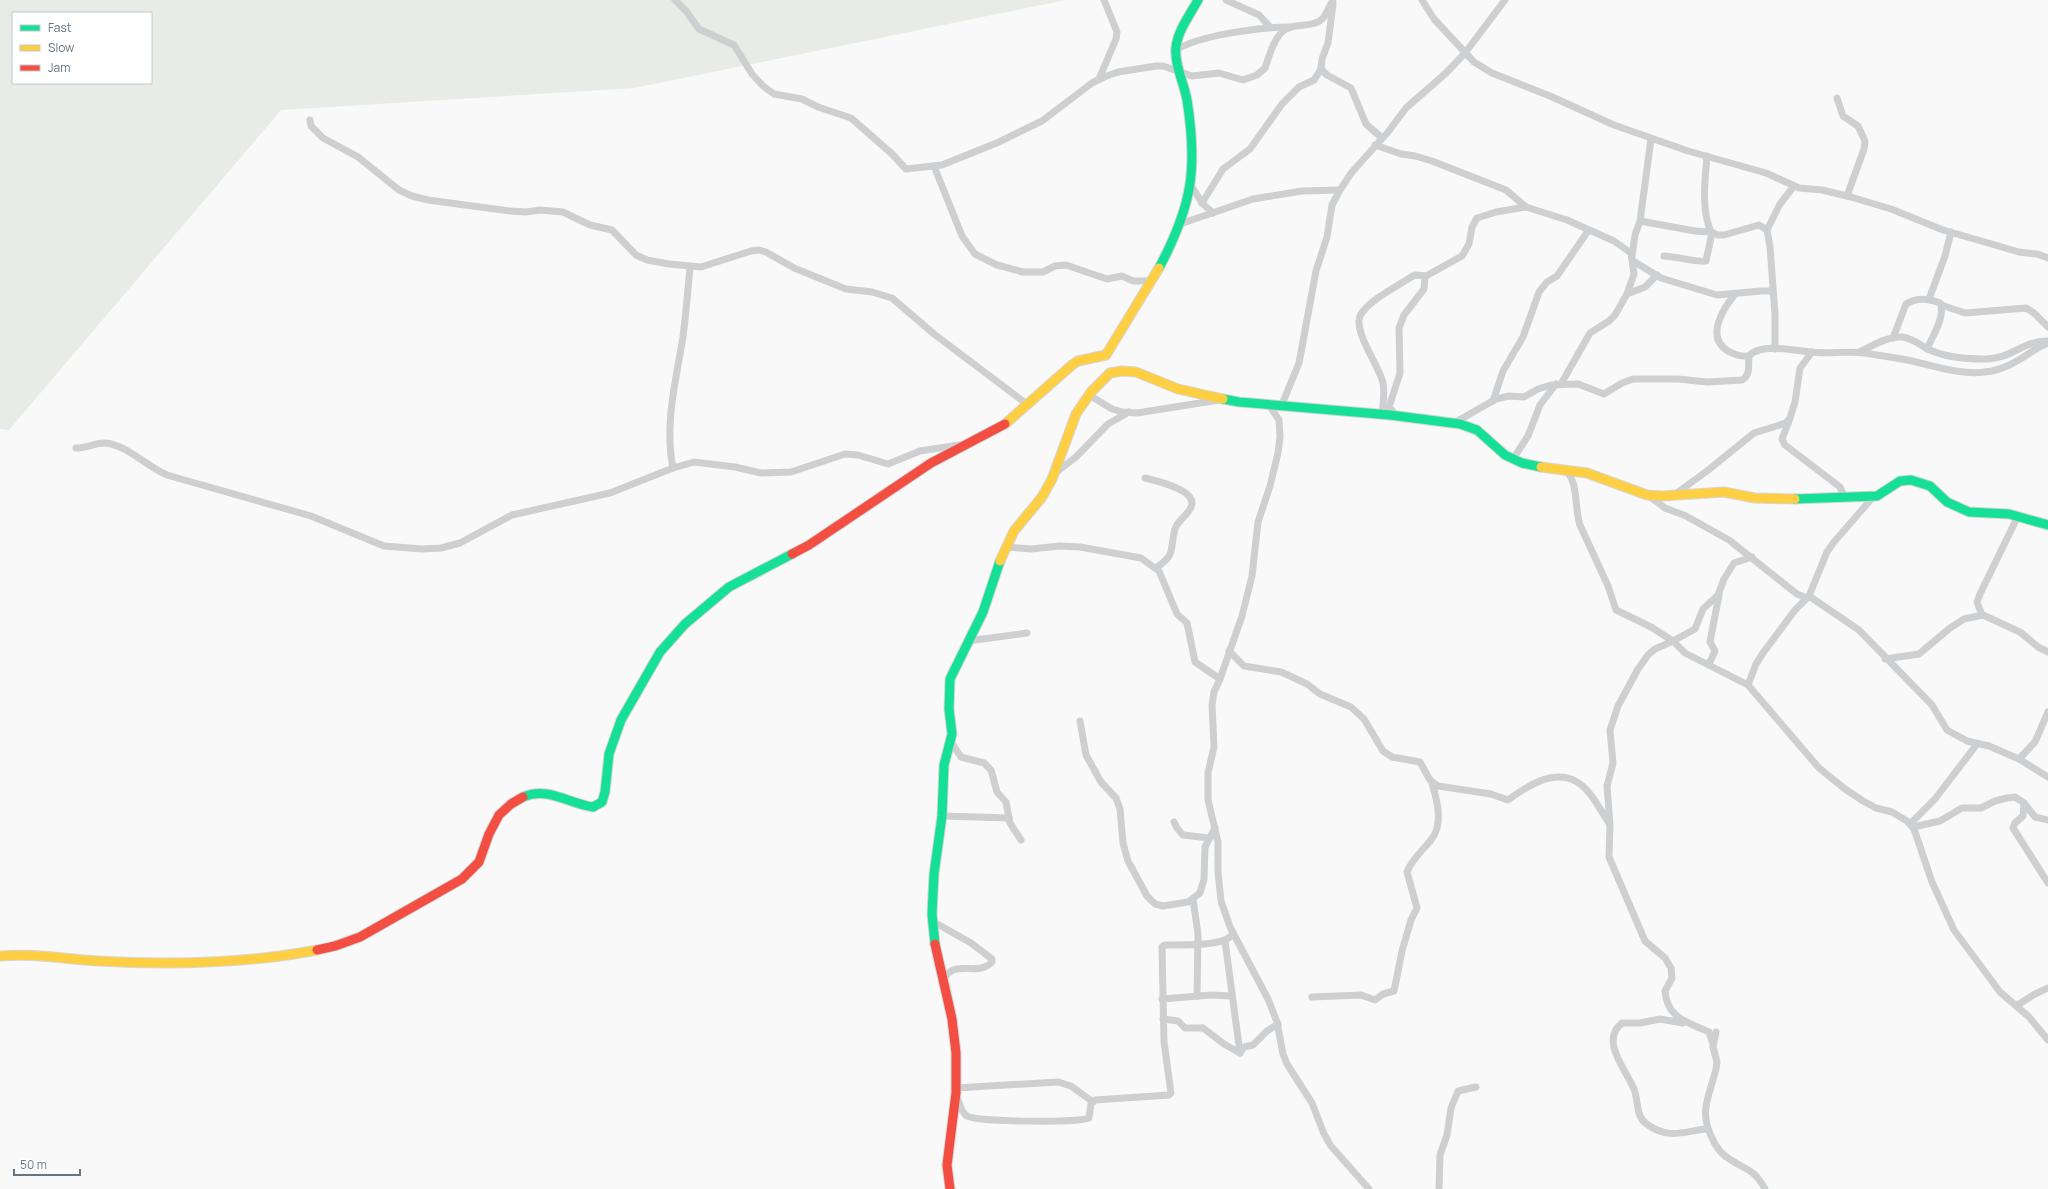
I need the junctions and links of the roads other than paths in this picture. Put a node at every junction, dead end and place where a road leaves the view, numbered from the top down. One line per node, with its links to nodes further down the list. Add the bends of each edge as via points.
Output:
1 (675, 0): 21 (street, via 699,29 734,45 752,74 774,94 802,99 851,118 905,168)
2 (1104, 0): 14 (street, via 1113,18 1116,39)
3 (1198, 0): 10 (street, via 1180,35)
4 (1226, 0): 8 (street, via 1260,15)
5 (1333, 0): 9 (street, via 1323,18); 12 (street, via 1328,43)
6 (1422, 0): 11 (street, via 1434,19 1449,32)
7 (1505, 0): 11 (street)
8 (1270, 27): 9 (street); 10 (street, via 1199,40)
9 (1292, 27): 13 (street, via 1283,31 1276,40 1262,72 1250,78 1243,80 1219,73 1192,76)
10 (1176, 50): 13 (street)
11 (1465, 53): 17 (street, via 1406,108); 18 (street, via 1492,73)
12 (1321, 69): 17 (street, via 1351,88 1366,124); 26 (street, via 1314,80 1300,87 1282,104 1250,149 1222,169)
13 (1179, 72): 14 (street, via 1163,66 1151,66 1118,72); 22 (street, via 1185,92 1190,135)
14 (1100, 79): 21 (street, via 1031,127 951,162)
15 (1837, 98): 25 (street, via 1843,116 1858,126 1864,141 1864,149)
16 (310, 120): 38 (street, via 323,138 358,157 399,190 412,196 466,206 526,212 563,212 590,225 612,230 636,255 647,260)
17 (1382, 138): 19 (street)
18 (1651, 139): 20 (street); 29 (street)
19 (1375, 145): 24 (street); 27 (street, via 1432,161 1475,177 1509,192)
20 (1707, 156): 23 (street, via 1766,172); 33 (street, via 1704,187 1706,212)
21 (934, 166): 41 (street, via 962,236 975,254 997,265 1023,272 1043,272 1055,266 1066,265 1107,279 1122,276 1133,281)
22 (1191, 184): 26 (street); 30 (street)
23 (1794, 186): 25 (street); 31 (street, via 1780,204)
24 (1340, 190): 28 (street, via 1275,194); 61 (street, via 1332,205 1327,237 1316,271 1299,363)
25 (1847, 196): 34 (street)
26 (1202, 203): 28 (street)
27 (1526, 207): 32 (street, via 1567,220); 39 (street, via 1477,218 1466,252)
28 (1213, 213): 30 (street)
29 (1640, 221): 33 (street); 36 (street)
30 (1180, 224): 41 (street)
31 (1767, 230): 33 (street, via 1759,225 1718,235); 42 (street)
32 (1588, 231): 36 (street, via 1614,241); 58 (street, via 1557,276 1547,282 1539,292 1523,337 1503,371)
33 (1712, 232): 35 (street, via 1706,261)
34 (1952, 232): 37 (street, via 2018,252); 45 (street)
35 (1664, 256)
36 (1632, 258): 40 (street); 43 (street, via 1634,278)
37 (2048, 258)
38 (690, 266): 59 (street, via 701,267 751,250 759,250 794,268 846,289 892,298 934,334); 70 (street, via 670,423)
39 (1425, 276): 63 (street, via 1415,276 1394,288 1367,307 1359,318 1362,334 1383,381); 64 (street, via 1424,289 1404,315 1399,328 1400,373 1389,407)
40 (1657, 276): 43 (street, via 1645,287); 44 (street, via 1717,295)
41 (1152, 281): 59 (street, via 1106,355 1078,361)
42 (1772, 291): 44 (street); 50 (street)
43 (1627, 294): 55 (street, via 1616,315 1590,333)
44 (1735, 294): 54 (street, via 1719,318 1718,338 1724,348 1739,356)
45 (1929, 299): 46 (street); 48 (street, via 1918,298 1906,304)
46 (1941, 305): 47 (street, via 1965,313 2026,308); 51 (street, via 1940,318)
47 (2048, 327)
48 (1893, 338): 51 (street, via 1910,338); 53 (street)
49 (2048, 342): 51 (street, via 2032,342 1994,359 1942,354); 53 (street, via 2008,367 1985,372 1944,370 1918,362)
50 (1775, 349): 52 (street, via 1802,349); 54 (street, via 1757,350)
51 (1927, 349)
52 (1812, 352): 53 (street); 65 (street, via 1800,368 1797,396)
53 (1857, 353)
54 (1749, 356): 55 (street, via 1749,367 1744,379 1707,382 1633,379 1604,394 1578,384)
55 (1559, 384): 58 (street, via 1538,389 1524,397 1509,396); 69 (street, via 1540,405 1528,436)
56 (1089, 395): 57 (street, via 1110,373 1130,371 1178,389); 62 (street, via 1112,409); 72 (street, via 1068,432)
57 (1225, 399): 60 (street); 62 (street, via 1137,413)
58 (1493, 401): 66 (street)
59 (1028, 405): 67 (street, via 1005,424)
60 (1269, 405): 61 (street); 89 (street, via 1279,420 1278,453 1258,522 1252,576 1240,623)
61 (1281, 407): 63 (street)
62 (1129, 412): 72 (street, via 1108,424 1076,457)
63 (1382, 414): 64 (street)
64 (1396, 416): 66 (street)
65 (1790, 418): 75 (street, via 1780,426 1754,433); 77 (street, via 1782,438 1785,445 1840,487)
66 (1453, 423): 69 (street, via 1477,430)
67 (965, 444): 70 (street, via 920,451 888,464 845,454 791,472 761,473 694,462); 118 (street, via 924,467 810,545 729,587 685,624 660,652 621,720 609,754 602,802 593,807 585,806 541,793 513,802 495,820 476,866 462,879 360,937 312,951 242,961 97,961 24,954)
68 (76, 448): 70 (street, via 111,444 152,469 167,475 311,516 384,546 403,548 441,548 460,543 512,515 610,493)
69 (1513, 459): 71 (street, via 1536,467)
70 (673, 468)
71 (1564, 469): 74 (street, via 1595,476); 88 (street, via 1572,477 1576,515 1608,586 1615,609 1651,626)
72 (1053, 474): 80 (street, via 1042,498 1018,525)
73 (1145, 478): 82 (street, via 1184,492 1190,496 1192,504 1176,528 1171,556)
74 (1647, 495): 75 (street); 81 (street, via 1665,508 1716,532)
75 (1674, 495): 77 (street, via 1724,492 1755,498)
76 (1874, 496): 77 (street); 78 (street, via 1887,491 1900,481 1911,480 1930,486 1947,502 1968,512); 84 (street, via 1831,547)
77 (1845, 498)
78 (2018, 516): 79 (street); 85 (street, via 1977,602)
79 (2048, 525)
80 (1007, 547): 82 (street, via 1080,547 1141,558); 87 (street, via 983,612)
81 (1752, 557): 83 (street, via 1734,563); 84 (street, via 1798,594)
82 (1156, 568): 93 (street, via 1162,576 1177,614 1188,625 1195,662)
83 (1720, 589): 88 (street, via 1713,601 1703,609 1695,629); 92 (street, via 1710,642 1715,651)
84 (1808, 597): 91 (street, via 1858,630); 94 (street, via 1763,653)
85 (1982, 615): 90 (street, via 2008,625 2038,648); 91 (street, via 1964,619 1919,654)
86 (1027, 632): 87 (street)
87 (968, 641): 97 (street, via 950,679 949,709 953,729)
88 (1673, 642): 92 (street, via 1682,651); 107 (street, via 1655,648 1648,655 1621,700 1612,722 1610,735 1613,763 1607,786)
89 (1229, 651): 93 (street); 101 (street, via 1244,666 1281,672 1356,711 1364,719 1382,751 1392,757 1420,762)
90 (2048, 652)
91 (1885, 659): 98 (street, via 1932,705 1948,730)
92 (1709, 664): 94 (street)
93 (1220, 679): 109 (street, via 1212,704 1214,748 1207,786)
94 (1748, 685): 108 (street, via 1819,768 1863,802 1902,817)
95 (2048, 712): 99 (street, via 2034,742)
96 (1080, 721): 113 (street, via 1086,754 1101,782 1116,798 1128,861 1147,896 1155,904 1163,906)
97 (951, 742): 103 (street, via 944,765); 104 (street, via 961,757 987,765 991,770 997,792 1006,802)
98 (1977, 744): 99 (street); 108 (street, via 1935,799)
99 (2019, 759): 100 (street)
100 (2048, 777)
101 (1432, 783): 107 (street, via 1491,794 1508,800 1534,783 1554,777 1569,778 1578,782 1591,796); 123 (street, via 1439,812 1432,840 1419,852 1407,872 1417,908 1402,951 1394,991 1383,994 1376,1000 1361,996)
102 (2024, 803): 105 (street, via 2035,817); 108 (street, via 2015,798 2001,799 1981,808 1962,808 1940,821); 112 (street, via 2024,812 2015,823 2014,830)
103 (942, 816): 104 (street); 114 (street, via 934,874)
104 (1009, 818): 111 (street)
105 (2048, 820)
106 (1174, 822): 110 (street, via 1183,835)
107 (1610, 825): 128 (street, via 1609,857 1646,941 1665,958 1671,968 1672,978 1665,991 1670,1007 1678,1018)
108 (1911, 825): 125 (street, via 1932,882 1954,930 2000,992)
109 (1215, 828): 110 (street); 115 (street, via 1219,850 1221,901)
110 (1209, 838): 113 (street, via 1205,847 1203,886)
111 (1021, 840)
112 (2048, 883)
113 (1193, 899): 117 (street)
114 (932, 920): 119 (street); 119 (street, via 992,958 986,966 972,970 953,970)
115 (1233, 933): 116 (street, via 1230,939); 127 (street, via 1268,999)
116 (1225, 941): 117 (street); 122 (street)
117 (1198, 945): 121 (street); 124 (street, via 1162,947)
118 (0, 956)
119 (944, 978): 134 (street, via 952,1019)
120 (2048, 988): 125 (street)
121 (1197, 996): 122 (street); 124 (street)
122 (1231, 996): 132 (street)
123 (1312, 997)
124 (1162, 999): 126 (street)
125 (2016, 1006): 130 (street)
126 (1163, 1019): 132 (street, via 1178,1021 1185,1028 1203,1028); 135 (street, via 1171,1094 1164,1097)
127 (1278, 1024): 132 (street, via 1266,1031 1253,1045 1244,1047); 138 (street, via 1287,1064 1312,1103 1331,1146)
128 (1691, 1024): 131 (street, via 1709,1032); 136 (street, via 1660,1019 1640,1024 1622,1023 1616,1030 1613,1042 1617,1056 1634,1089 1640,1118 1648,1125 1669,1134)
129 (1716, 1032): 131 (street)
130 (2048, 1040)
131 (1713, 1044): 136 (street, via 1717,1066 1704,1114)
132 (1240, 1052)
133 (1476, 1087): 139 (street, via 1458,1091 1454,1096 1447,1135 1440,1155)
134 (956, 1091): 135 (street, via 1058,1082 1071,1086); 135 (street, via 961,1108 968,1117 1001,1121 1082,1120 1090,1117); 137 (street, via 947,1165)
135 (1093, 1102)
136 (1707, 1129): 140 (street, via 1720,1152 1751,1170)
137 (950, 1189)
138 (1369, 1189)
139 (1439, 1189)
140 (1765, 1189)

